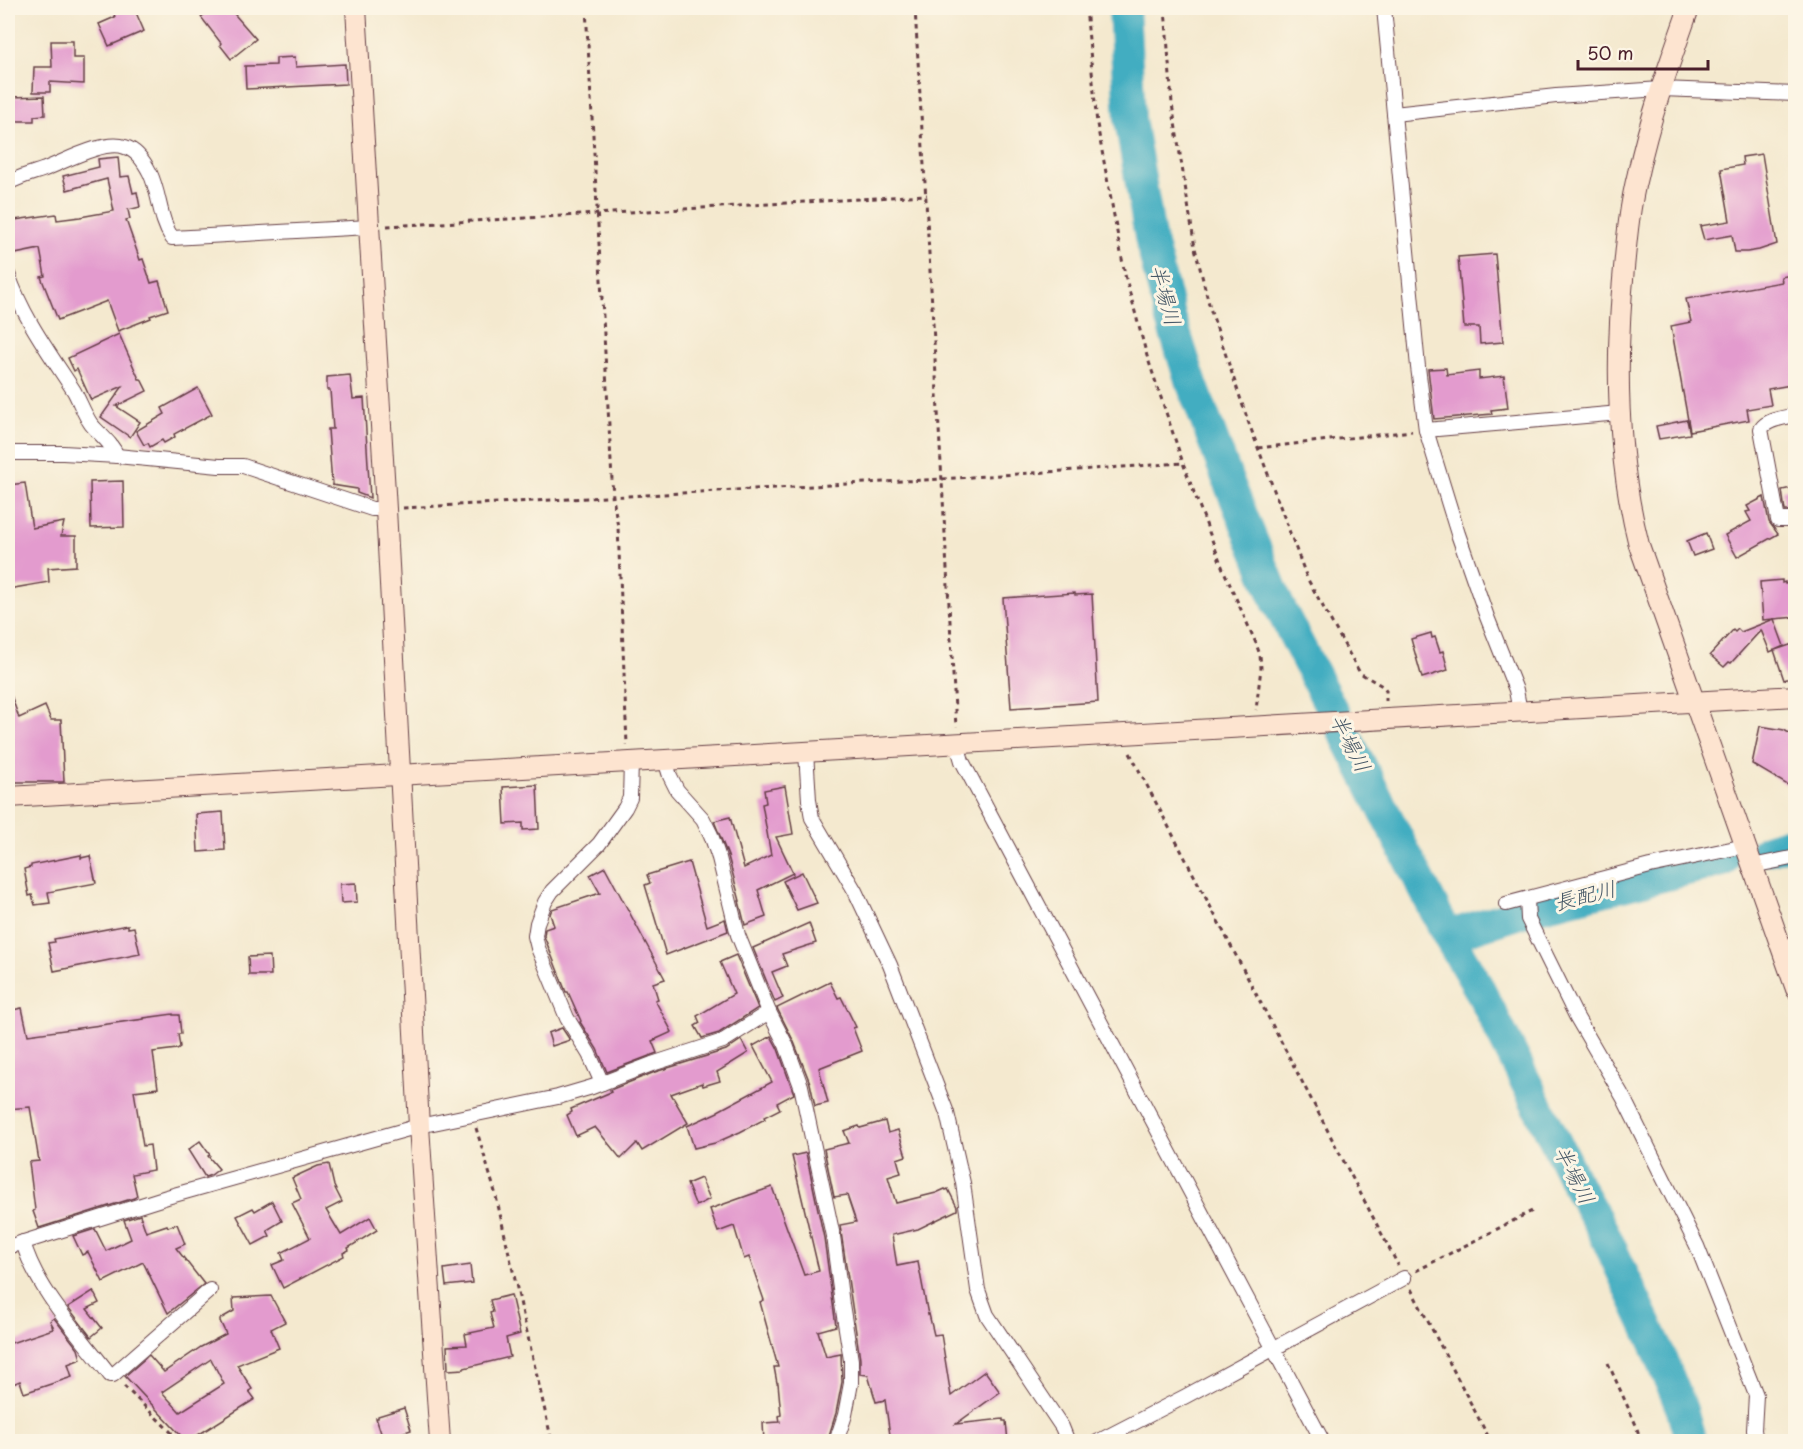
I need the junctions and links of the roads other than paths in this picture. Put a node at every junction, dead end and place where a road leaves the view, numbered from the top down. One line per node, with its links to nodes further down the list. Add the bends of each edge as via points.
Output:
1 (356, 8): 8 (street)
2 (1384, 8): 6 (street)
3 (1689, 8): 4 (street)
4 (1661, 89): 5 (street); 6 (street); 10 (street, via 1637,174 1627,233 1619,313)
5 (1796, 94)
6 (1394, 114): 12 (street)
7 (8, 183): 8 (street, via 86,151 118,145 136,154 151,174 172,238)
8 (369, 227): 15 (street)
9 (8, 274): 14 (street, via 36,332 90,423)
10 (1620, 413): 12 (street); 18 (street, via 1625,474 1639,545)
11 (1796, 415): 16 (street, via 1762,425 1761,429 1778,520)
12 (1426, 430): 19 (street, via 1458,534 1516,690)
13 (8, 453): 14 (street)
14 (117, 456): 15 (street, via 243,466 372,509)
15 (386, 509): 24 (street)
16 (1796, 520)
17 (1796, 696): 18 (street)
18 (1693, 702): 19 (street); 26 (street)
19 (1520, 712): 20 (street)
20 (957, 744): 21 (street); 39 (street, via 962,761)
21 (806, 752): 22 (street); 42 (street, via 812,818 855,891 885,955 947,1113 963,1183 978,1290 987,1315 1062,1427)
22 (665, 760): 23 (street); 32 (street, via 677,790 703,819 711,835 738,935)
23 (631, 762): 24 (street); 33 (street, via 630,798 625,808 599,844 552,891 535,936 567,1018)
24 (401, 775): 25 (street); 34 (street)
25 (8, 797)
26 (1745, 846): 28 (street); 29 (street, via 1650,866)
27 (1796, 857): 28 (street)
28 (1752, 866): 31 (street)
29 (1527, 901): 30 (street); 45 (street, via 1528,919 1697,1246 1756,1395)
30 (1506, 904)
31 (1796, 989)
32 (769, 1012): 33 (street, via 723,1041); 41 (street, via 801,1086 833,1236 851,1360 851,1383)
33 (602, 1083): 34 (street, via 558,1097)
34 (419, 1126): 35 (street); 40 (street)
35 (23, 1242): 36 (street); 38 (street, via 42,1287 110,1375)
36 (8, 1247)
37 (1404, 1278): 39 (street)
38 (210, 1290)
39 (1274, 1347): 43 (street); 44 (street)
40 (440, 1442)
41 (836, 1442)
42 (1065, 1442)
43 (1097, 1442)
44 (1323, 1442)
45 (1756, 1442)

